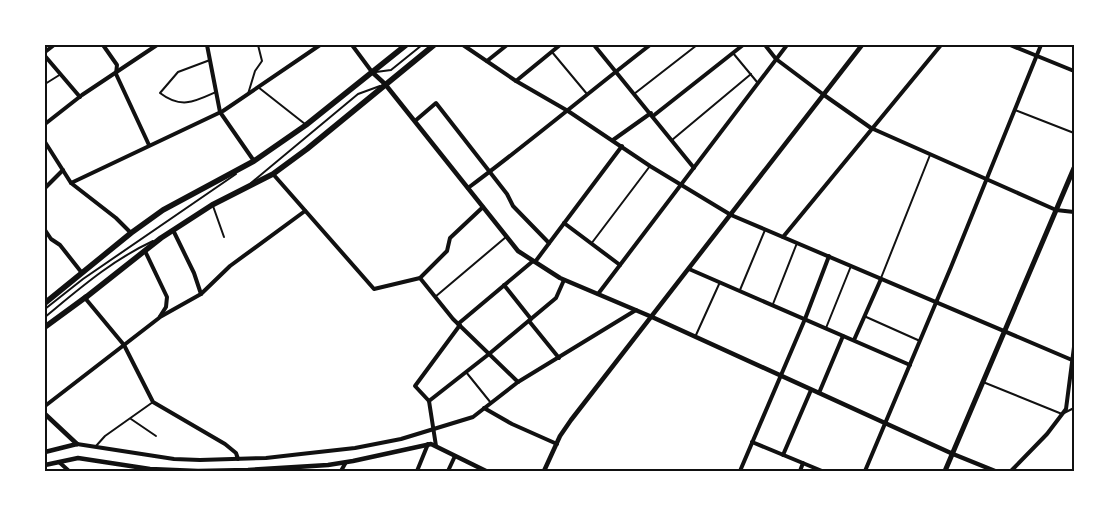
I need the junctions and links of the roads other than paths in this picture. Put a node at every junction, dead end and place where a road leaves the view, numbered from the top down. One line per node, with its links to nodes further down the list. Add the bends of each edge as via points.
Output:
1 (54, 45): 25 (street)
2 (103, 45): 37 (street, via 117,65)
3 (157, 45): 24 (street)
4 (207, 45): 31 (street)
5 (258, 45): 45 (lane, via 262,61 255,71)
6 (320, 45): 43 (street)
7 (352, 45): 34 (street)
8 (406, 45): 34 (main road)
9 (422, 45): 34 (lane, via 391,70)
10 (434, 45): 42 (main road)
11 (463, 45): 32 (street)
12 (507, 45): 32 (street)
13 (560, 45): 26 (street)
14 (594, 45): 35 (street)
15 (650, 45): 35 (street)
16 (697, 45): 46 (lane)
17 (743, 45): 27 (street)
18 (765, 45): 30 (street)
19 (787, 45): 30 (street)
20 (862, 45): 48 (street)
21 (941, 45): 57 (street)
22 (1010, 45): 28 (street)
23 (1041, 45): 28 (street)
24 (151, 46): 37 (street)
25 (45, 52)
26 (552, 52): 39 (street); 47 (lane)
27 (733, 53): 38 (lane); 53 (street)
28 (1036, 55): 33 (street); 50 (street)
29 (45, 56): 36 (street)
30 (776, 59): 40 (street); 48 (street)
31 (210, 60): 44 (street); 44 (lane, via 178,72 160,93 178,103)
32 (487, 61): 39 (street)
33 (1074, 71)
34 (372, 72): 42 (street); 56 (main road)
35 (615, 72): 46 (street); 47 (street)
36 (61, 74): 41 (lane); 49 (street)
37 (116, 74): 49 (street); 62 (street)
38 (751, 74): 40 (lane); 60 (lane)
39 (516, 81): 51 (street)
40 (758, 83): 69 (street)
41 (45, 84)
42 (385, 84): 54 (street); 74 (main road); 80 (lane, via 358,94)
43 (258, 87): 45 (street); 56 (lane)
44 (216, 92): 52 (street)
45 (248, 94): 52 (street)
46 (634, 94): 53 (street)
47 (588, 95): 51 (street)
48 (824, 95): 57 (street); 86 (street)
49 (80, 97): 55 (street)
50 (1015, 110): 58 (lane); 75 (street)
51 (568, 111): 59 (street); 73 (street)
52 (220, 112): 62 (street); 67 (street)
53 (652, 115): 59 (street); 60 (street)
54 (415, 121): 73 (street, via 436,103); 79 (street)
55 (45, 124)
56 (306, 125): 67 (main road)
57 (871, 128): 66 (street); 95 (street)
58 (1074, 133)
59 (613, 140): 63 (street)
60 (672, 140): 69 (street)
61 (45, 142): 64 (street)
62 (149, 145): 76 (street)
63 (622, 146): 68 (street); 87 (street)
64 (49, 148): 65 (lane); 72 (street)
65 (45, 152)
66 (930, 155): 75 (street); 107 (lane)
67 (254, 162): 71 (main road)
68 (650, 166): 77 (street); 98 (lane)
69 (694, 168): 77 (street)
70 (1074, 168): 83 (main road)
71 (242, 169): 91 (main road, via 162,210); 119 (lane)
72 (63, 170): 76 (street); 78 (street)
73 (490, 172): 79 (street); 96 (street, via 513,206)
74 (272, 174): 80 (main road); 84 (street)
75 (987, 180): 83 (street); 116 (street)
76 (71, 183): 91 (street)
77 (680, 185): 86 (street); 102 (street)
78 (45, 188)
79 (468, 188): 82 (street)
80 (243, 189): 81 (main road)
81 (212, 205): 89 (main road); 92 (lane)
82 (483, 207): 93 (street); 106 (street, via 450,238 447,251)
83 (1056, 210): 85 (street); 130 (main road)
84 (305, 211): 106 (street, via 374,289); 112 (street, via 230,266)
85 (1074, 212)
86 (730, 215): 90 (street); 104 (street)
87 (564, 223): 96 (street); 98 (street)
88 (45, 230): 105 (street)
89 (173, 230): 94 (main road); 112 (street)
90 (765, 230): 95 (street); 111 (lane)
91 (131, 233): 105 (main road)
92 (224, 237)
93 (506, 237): 101 (street, via 518,251); 114 (lane)
94 (161, 238): 99 (main road); 122 (lane, via 104,269)
95 (783, 238): 97 (street)
96 (549, 243): 101 (street)
97 (797, 243): 100 (street); 118 (lane)
98 (591, 244): 102 (street)
99 (145, 251): 115 (main road); 124 (street, via 168,296)
100 (829, 256): 103 (street); 125 (street)
101 (534, 261): 108 (street); 110 (street)
102 (620, 266): 113 (street)
103 (851, 266): 107 (street); 129 (lane)
104 (689, 269): 109 (street); 123 (street)
105 (82, 273): 117 (main road)
106 (420, 278): 114 (street)
107 (881, 279): 116 (street); 121 (street)
108 (564, 280): 113 (street); 126 (street, via 556,298)
109 (720, 282): 111 (street); 132 (lane)
110 (504, 286): 126 (street); 127 (street)
111 (740, 291): 118 (street)
112 (201, 294): 124 (street)
113 (598, 294): 120 (street)
114 (435, 297): 127 (street)
115 (85, 298): 128 (main road); 135 (street)
116 (936, 302): 130 (street); 134 (street)
117 (45, 303)
118 (773, 305): 125 (street)
119 (45, 309)
120 (636, 310): 123 (street); 138 (street)
121 (864, 316): 133 (street); 134 (lane)
122 (45, 317)
123 (652, 317): 132 (street); 162 (street, via 571,420)
124 (159, 318): 135 (street)
125 (805, 319): 129 (street); 142 (street)
126 (530, 320): 137 (street); 138 (street)
127 (459, 325): 137 (street); 147 (street, via 415,386)
128 (45, 327)
129 (826, 328): 131 (street)
130 (1005, 331): 139 (street); 144 (main road)
131 (843, 336): 133 (street); 146 (street)
132 (695, 337): 142 (street)
133 (854, 340): 140 (street)
134 (920, 341): 140 (street)
135 (124, 345): 148 (street); 150 (street)
136 (1074, 347): 139 (street)
137 (489, 354): 141 (street); 143 (street)
138 (559, 358): 143 (street)
139 (1072, 360): 154 (street, via 1066,409)
140 (910, 365): 156 (street)
141 (466, 372): 147 (street); 149 (lane)
142 (781, 376): 145 (street); 159 (street)
143 (518, 382): 149 (street)
144 (983, 382): 154 (lane); 166 (main road)
145 (811, 390): 146 (street); 167 (street)
146 (819, 393): 156 (street)
147 (429, 401): 157 (street)
148 (153, 402): 155 (lane); 169 (street, via 225,444 236,452)
149 (491, 403): 151 (street)
150 (45, 406)
151 (484, 408): 157 (street, via 473,417); 162 (street)
152 (1074, 408): 154 (lane)
153 (45, 414): 160 (street)
154 (1062, 414): 189 (street)
155 (131, 419): 158 (lane); 163 (lane)
156 (885, 424): 166 (street); 186 (street)
157 (434, 430): 164 (street); 169 (street, via 355,448)
158 (156, 436)
159 (752, 442): 167 (street); 183 (street)
160 (77, 444): 163 (street); 165 (street)
161 (428, 444): 164 (street); 171 (street); 179 (street)
162 (557, 444): 182 (street)
163 (96, 446): 169 (street, via 174,459)
164 (436, 446): 168 (street)
165 (45, 452)
166 (952, 454): 187 (main road); 188 (street)
167 (783, 455): 172 (street)
168 (455, 456): 176 (street); 180 (street)
169 (238, 459)
170 (59, 462): 173 (street); 174 (street, via 78,458); 177 (street)
171 (346, 462): 175 (street); 178 (street)
172 (803, 463): 184 (street); 185 (street)
173 (45, 466)
174 (158, 470): 175 (street)
175 (249, 470)
176 (480, 470): 181 (street)
177 (69, 471)
178 (341, 471)
179 (417, 471)
180 (448, 471)
181 (486, 471)
182 (544, 471)
183 (740, 471)
184 (800, 471)
185 (822, 471)
186 (865, 471)
187 (945, 471)
188 (994, 471)
189 (1011, 471)

